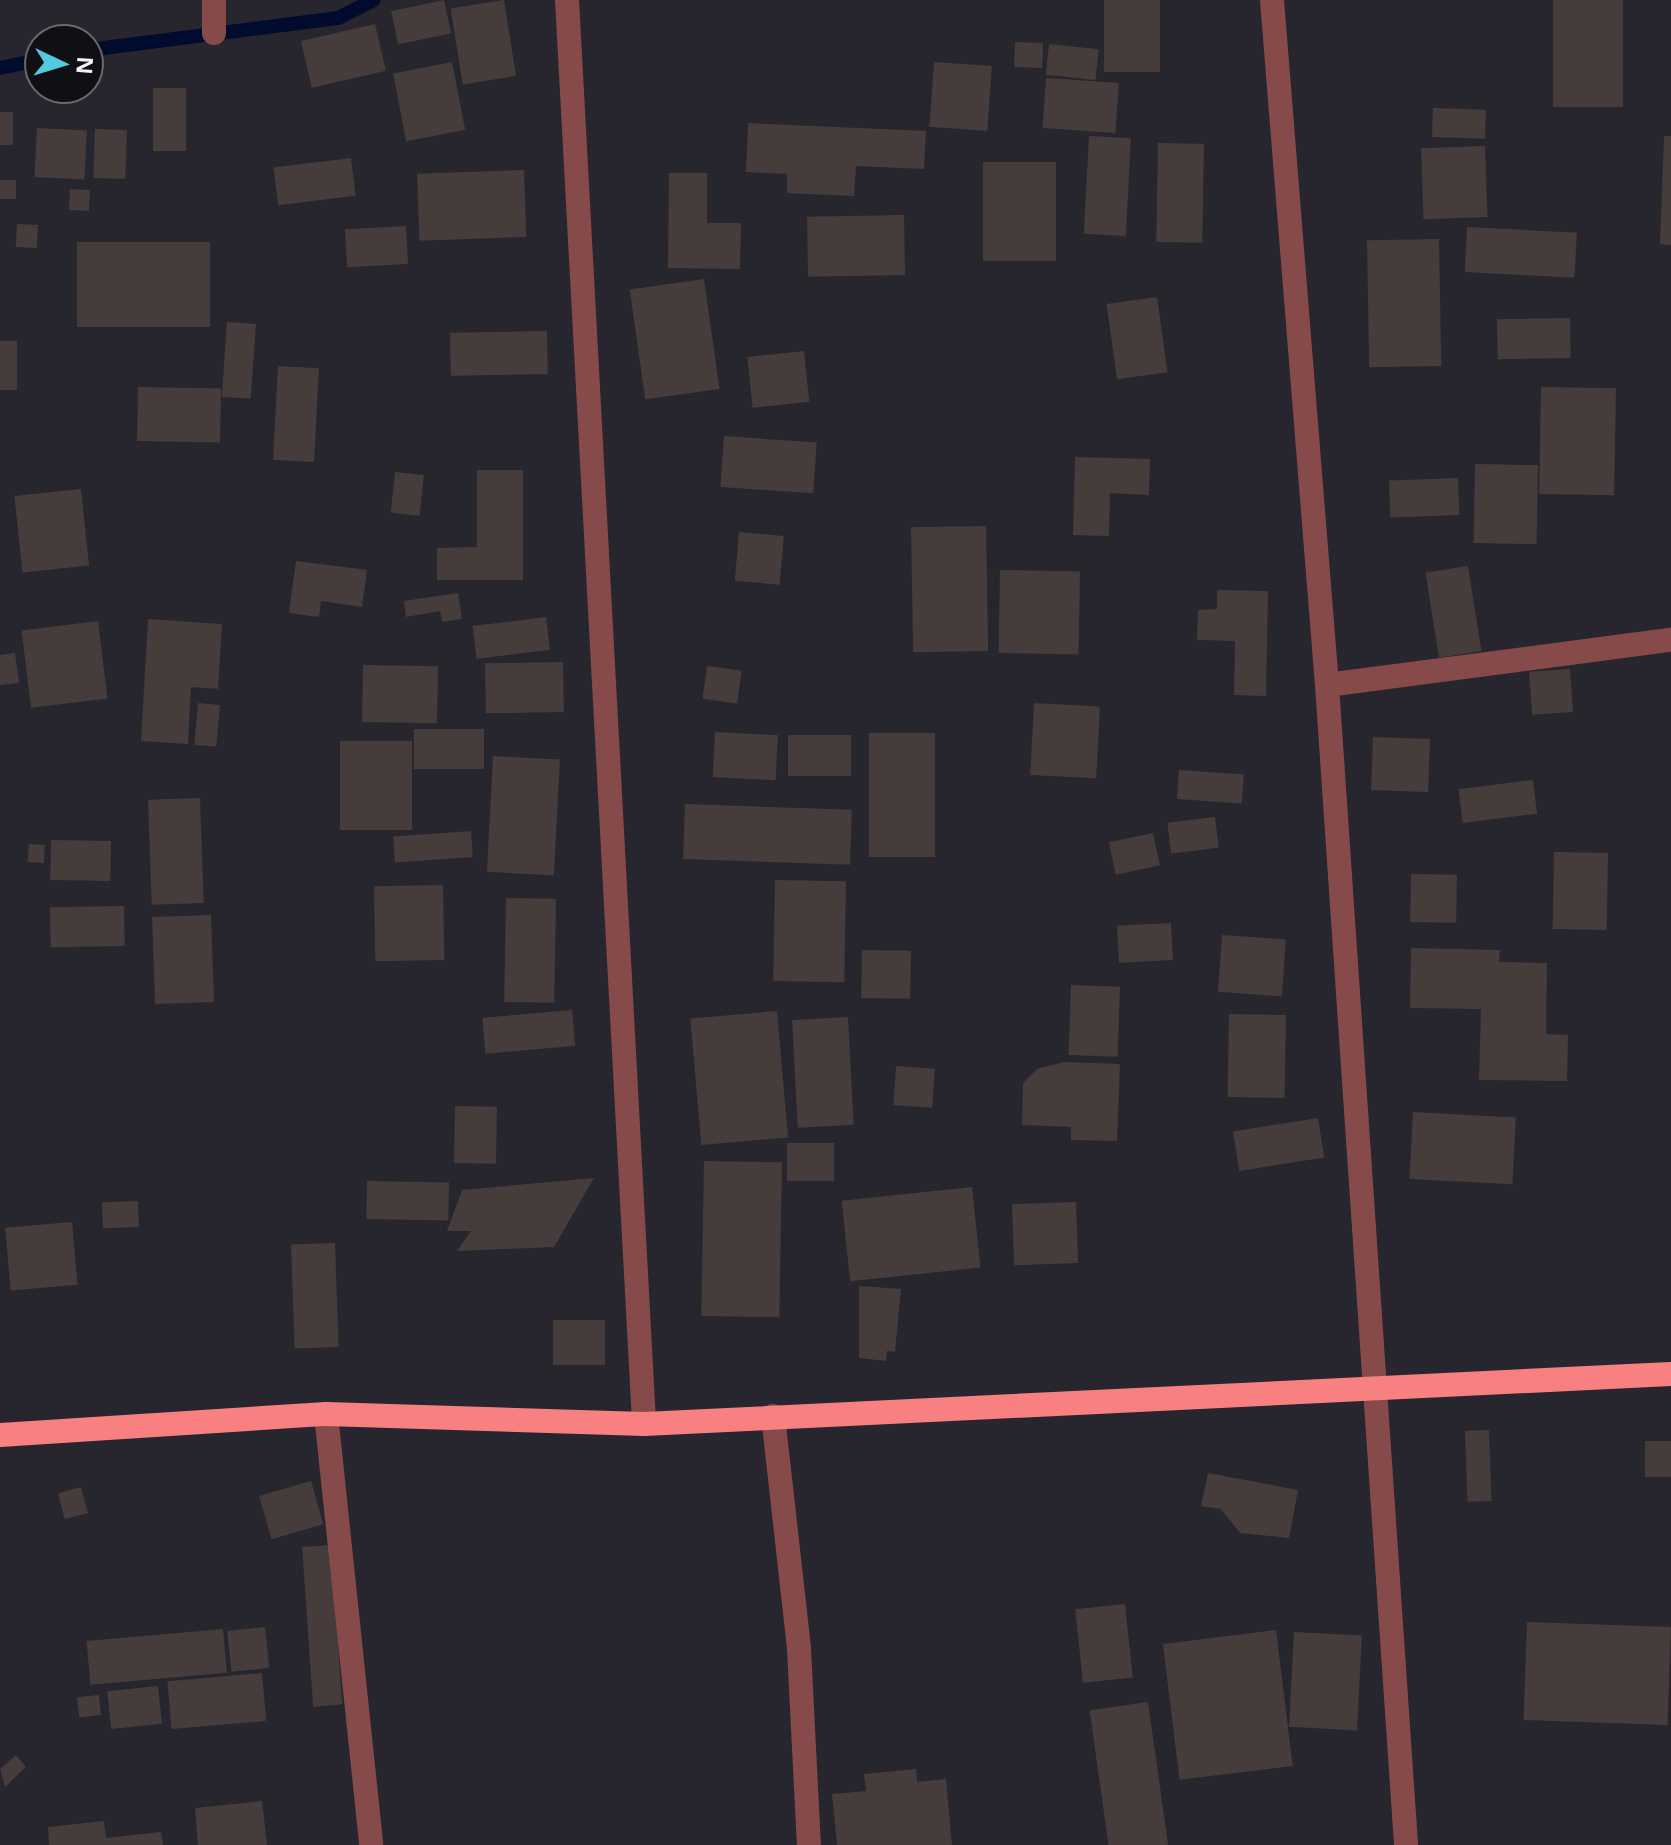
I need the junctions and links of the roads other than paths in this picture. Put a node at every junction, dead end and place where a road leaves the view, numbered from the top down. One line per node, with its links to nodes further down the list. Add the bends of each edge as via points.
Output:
1 (214, 0): 4 (street)
2 (567, 0): 11 (street)
3 (1272, 0): 6 (street)
4 (214, 33)
5 (1671, 640): 6 (street)
6 (1327, 685): 8 (street)
7 (1671, 1374): 8 (highway)
8 (1375, 1386): 10 (highway); 15 (street)
9 (326, 1414): 11 (highway); 12 (highway); 13 (street)
10 (773, 1416): 11 (highway); 14 (street, via 799,1649)
11 (644, 1424)
12 (0, 1435)
13 (371, 1845)
14 (809, 1845)
15 (1406, 1845)

